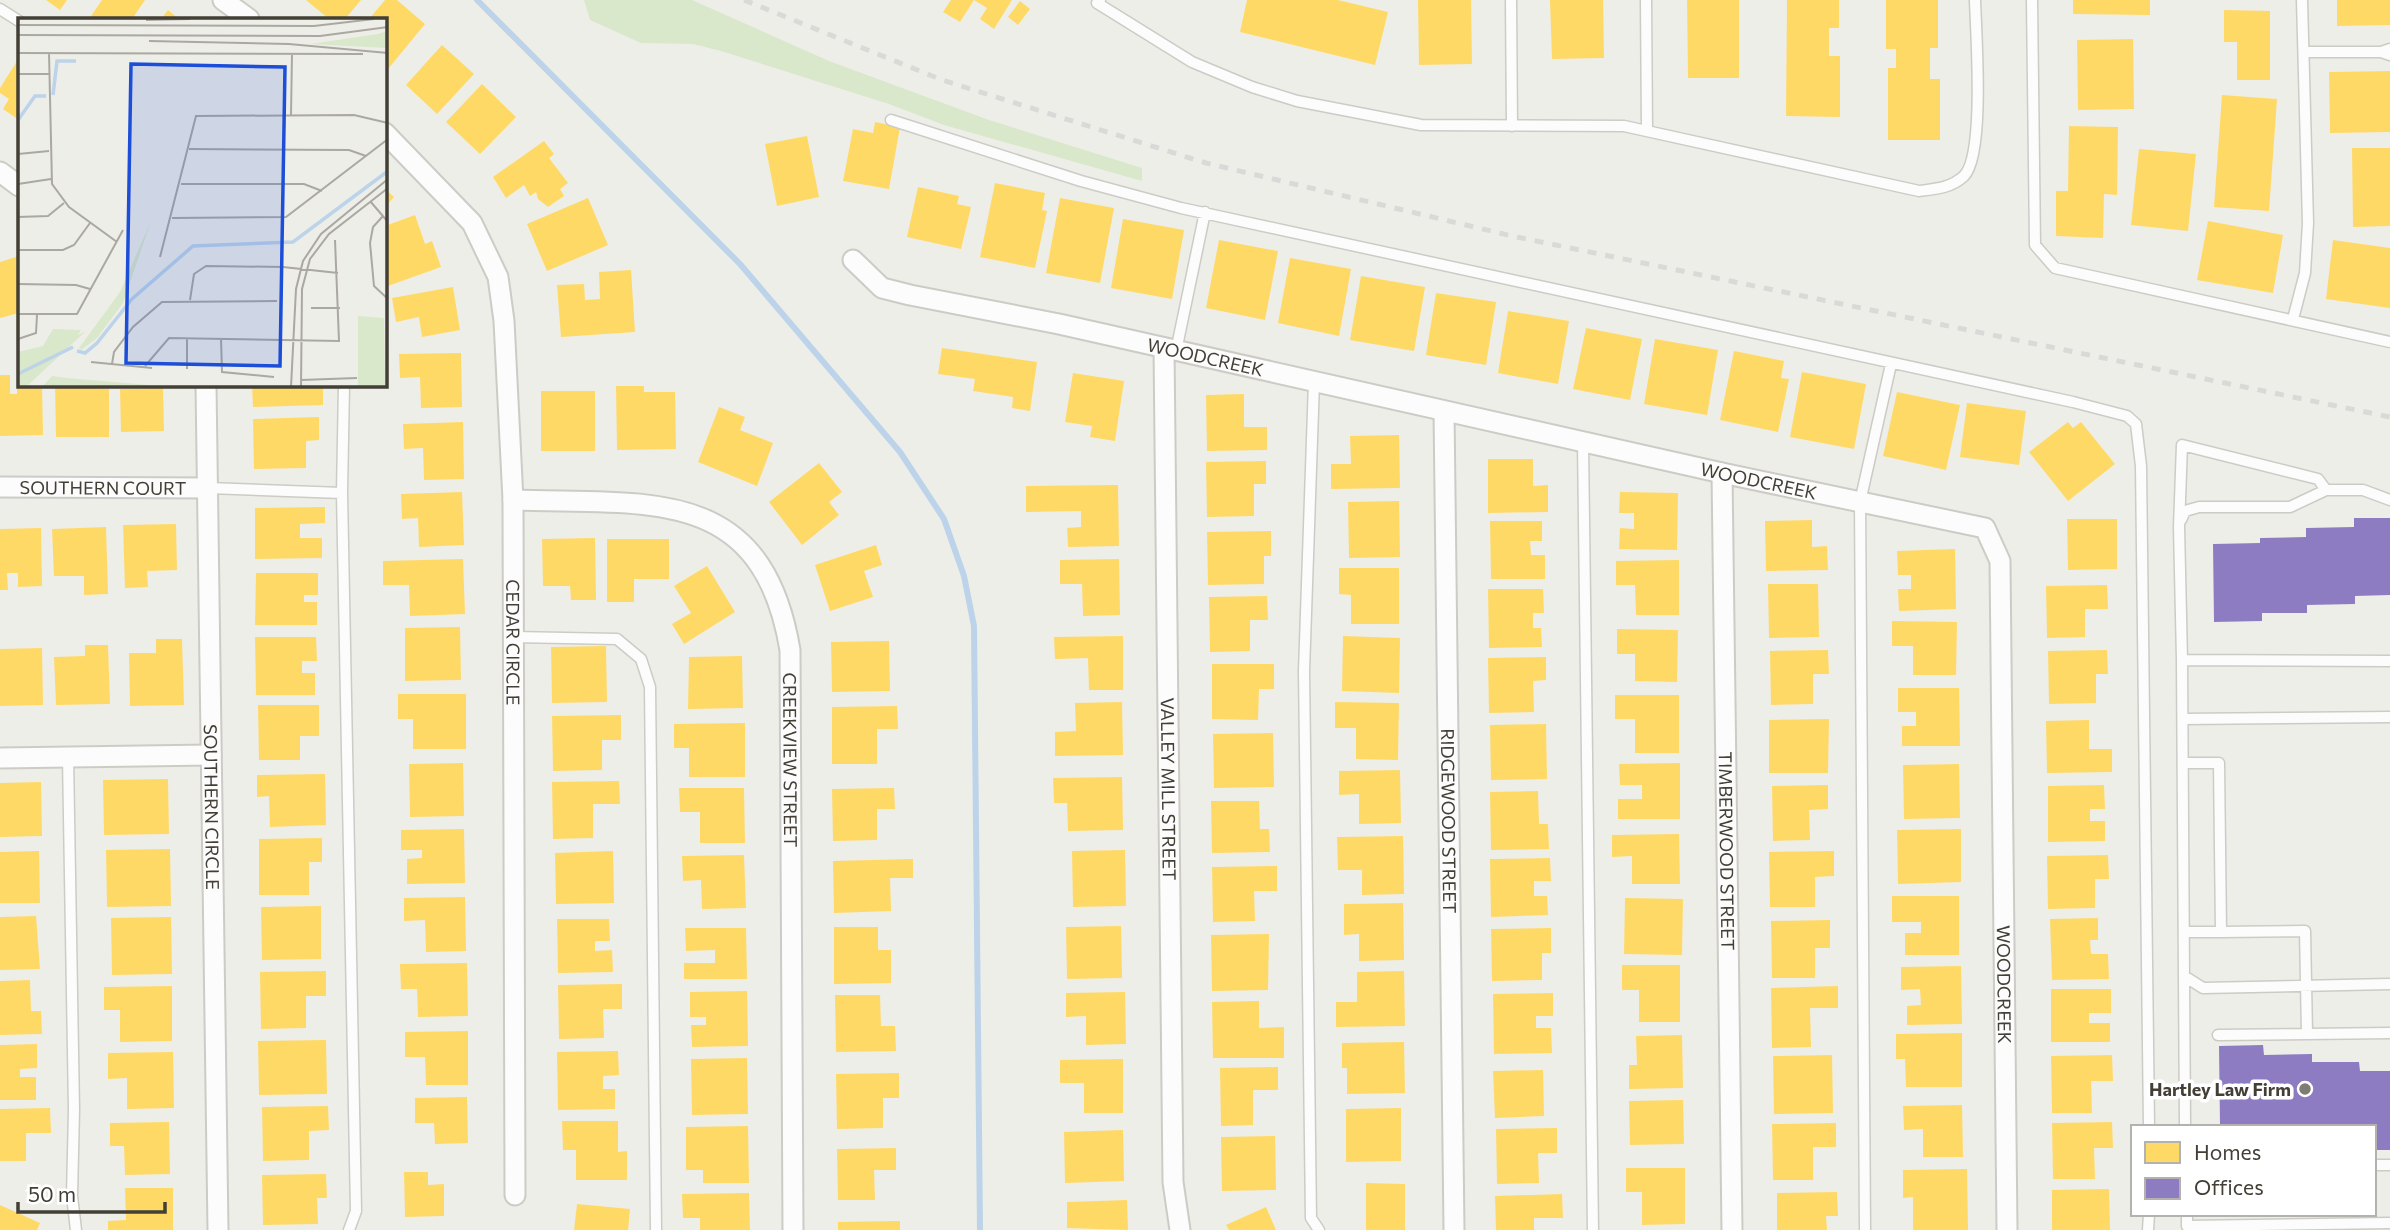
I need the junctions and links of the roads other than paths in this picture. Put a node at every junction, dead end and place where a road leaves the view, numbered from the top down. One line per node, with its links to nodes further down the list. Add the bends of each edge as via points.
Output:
1 (223, 0): 9 (street)
2 (1100, 0): 14 (lane, via 1097,3 1192,62 1297,102 1421,125)
3 (1511, 0): 14 (lane)
4 (1646, 0): 15 (lane)
5 (1975, 0): 15 (lane, via 1976,149 1965,174 1946,188 1919,191)
6 (2032, 0): 21 (lane, via 2035,245 2055,268)
7 (2302, 0): 11 (lane)
8 (0, 9): 10 (lane)
9 (248, 18)
10 (18, 20)
11 (2304, 52): 12 (lane); 21 (lane, via 2308,223 2305,273)
12 (2387, 52)
13 (891, 120): 19 (lane, via 1082,181)
14 (1512, 126): 15 (lane)
15 (1647, 130)
16 (387, 135): 35 (street, CEDAR CIRCLE, via 472,223 498,277)
17 (0, 172): 18 (street)
18 (18, 185)
19 (1205, 212): 23 (lane); 24 (lane)
20 (853, 260): 23 (street, WOODCREEK, via 882,288)
21 (2293, 319): 22 (lane)
22 (2390, 342)
23 (1170, 349): 25 (street, WOODCREEK); 67 (street, VALLEY MILL STREET, via 1173,1182)
24 (1891, 364): 37 (lane); 56 (lane, via 2073,402 2127,416 2136,424 2141,467)
25 (1314, 382): 28 (street, WOODCREEK); 68 (lane, via 1304,671 1311,1218)
26 (206, 387): 32 (street, SOUTHERN CIRCLE)
27 (344, 387): 34 (lane)
28 (1444, 411): 29 (street, WOODCREEK); 69 (street, RIDGEWOOD STREET)
29 (1583, 442): 30 (street, WOODCREEK); 70 (lane)
30 (1722, 473): 37 (street, WOODCREEK); 71 (street, TIMBERWOOD STREET)
31 (0, 487): 32 (street, SOUTHERN COURT)
32 (208, 488): 34 (lane); 44 (street, SOUTHERN CIRCLE)
33 (2326, 490): 36 (lane, via 2363,490); 38 (lane, via 2290,507 2199,507 2185,511); 38 (lane, via 2318,479 2182,445)
34 (342, 493): 64 (lane, via 356,1211)
35 (513, 500): 39 (street, CEDAR CIRCLE); 66 (street, CREEKVIEW STREET, via 654,505 690,512 726,528 747,545 780,603 790,663)
36 (2390, 500)
37 (1860, 502): 72 (lane); 73 (street, WOODCREEK, via 1985,528 2000,561)
38 (2179, 527): 40 (lane)
39 (513, 637): 58 (street, CEDAR CIRCLE); 65 (lane, via 617,639 640,659 650,687)
40 (2182, 660): 41 (lane); 43 (lane)
41 (2390, 661)
42 (2390, 717): 43 (lane)
43 (2183, 719): 47 (lane)
44 (211, 755): 45 (street); 63 (street, SOUTHERN CIRCLE)
45 (68, 757): 46 (street); 62 (lane)
46 (0, 758)
47 (2183, 763): 48 (lane); 49 (lane, via 2219,763)
48 (2184, 932): 49 (lane); 50 (lane)
49 (2221, 932): 52 (lane, via 2305,931)
50 (2184, 976): 52 (lane, via 2203,988); 57 (lane)
51 (2390, 984): 52 (lane)
52 (2307, 986): 54 (lane)
53 (2390, 1033): 54 (lane)
54 (2307, 1034): 55 (lane)
55 (2218, 1035)
56 (2149, 1125)
57 (2185, 1125)
58 (515, 1195)
59 (2187, 1216): 61 (lane, via 2187,1226)
60 (2390, 1223): 61 (lane)
61 (2237, 1228)
62 (76, 1230)
63 (218, 1230)
64 (349, 1230)
65 (656, 1230)
66 (793, 1230)
67 (1180, 1230)
68 (1319, 1230)
69 (1454, 1230)
70 (1593, 1230)
71 (1732, 1230)
72 (1865, 1230)
73 (2007, 1230)

